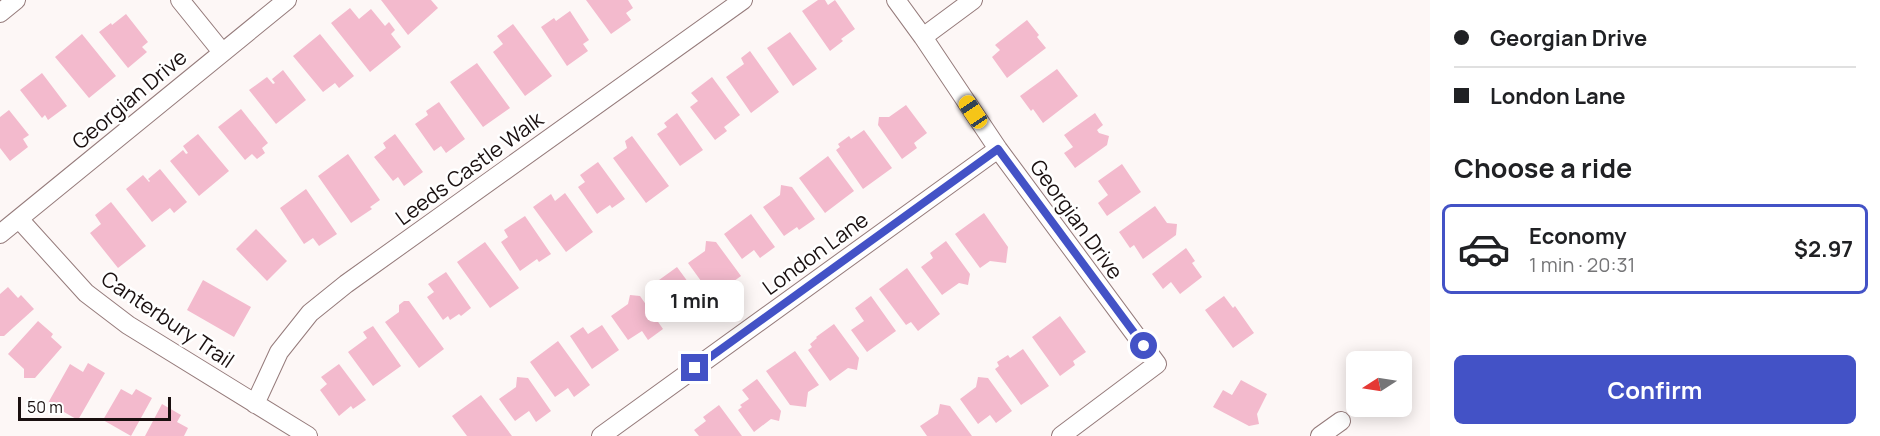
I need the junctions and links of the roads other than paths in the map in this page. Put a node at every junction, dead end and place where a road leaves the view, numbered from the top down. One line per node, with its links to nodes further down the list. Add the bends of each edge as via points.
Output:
1 (16, 0): 7 (street)
2 (180, 0): 9 (street)
3 (287, 0): 9 (street, Georgian Drive)
4 (742, 0): 13 (street, Leeds Castle Walk, via 328,298 279,352)
5 (896, 0): 8 (street, Georgian Drive)
6 (973, 0): 8 (street)
7 (0, 13)
8 (923, 37): 10 (street, Georgian Drive)
9 (222, 52): 11 (street, Georgian Drive)
10 (998, 149): 16 (street, London Lane); 17 (street, Georgian Drive, via 1157,364)
11 (19, 219): 12 (street, Georgian Drive); 13 (street, Canterbury Trail, via 86,293 128,326)
12 (0, 234)
13 (255, 404): 15 (street, Canterbury Trail)
14 (1341, 421): 18 (street)
15 (308, 436)
16 (601, 436)
17 (1061, 436)
18 (1320, 436)

